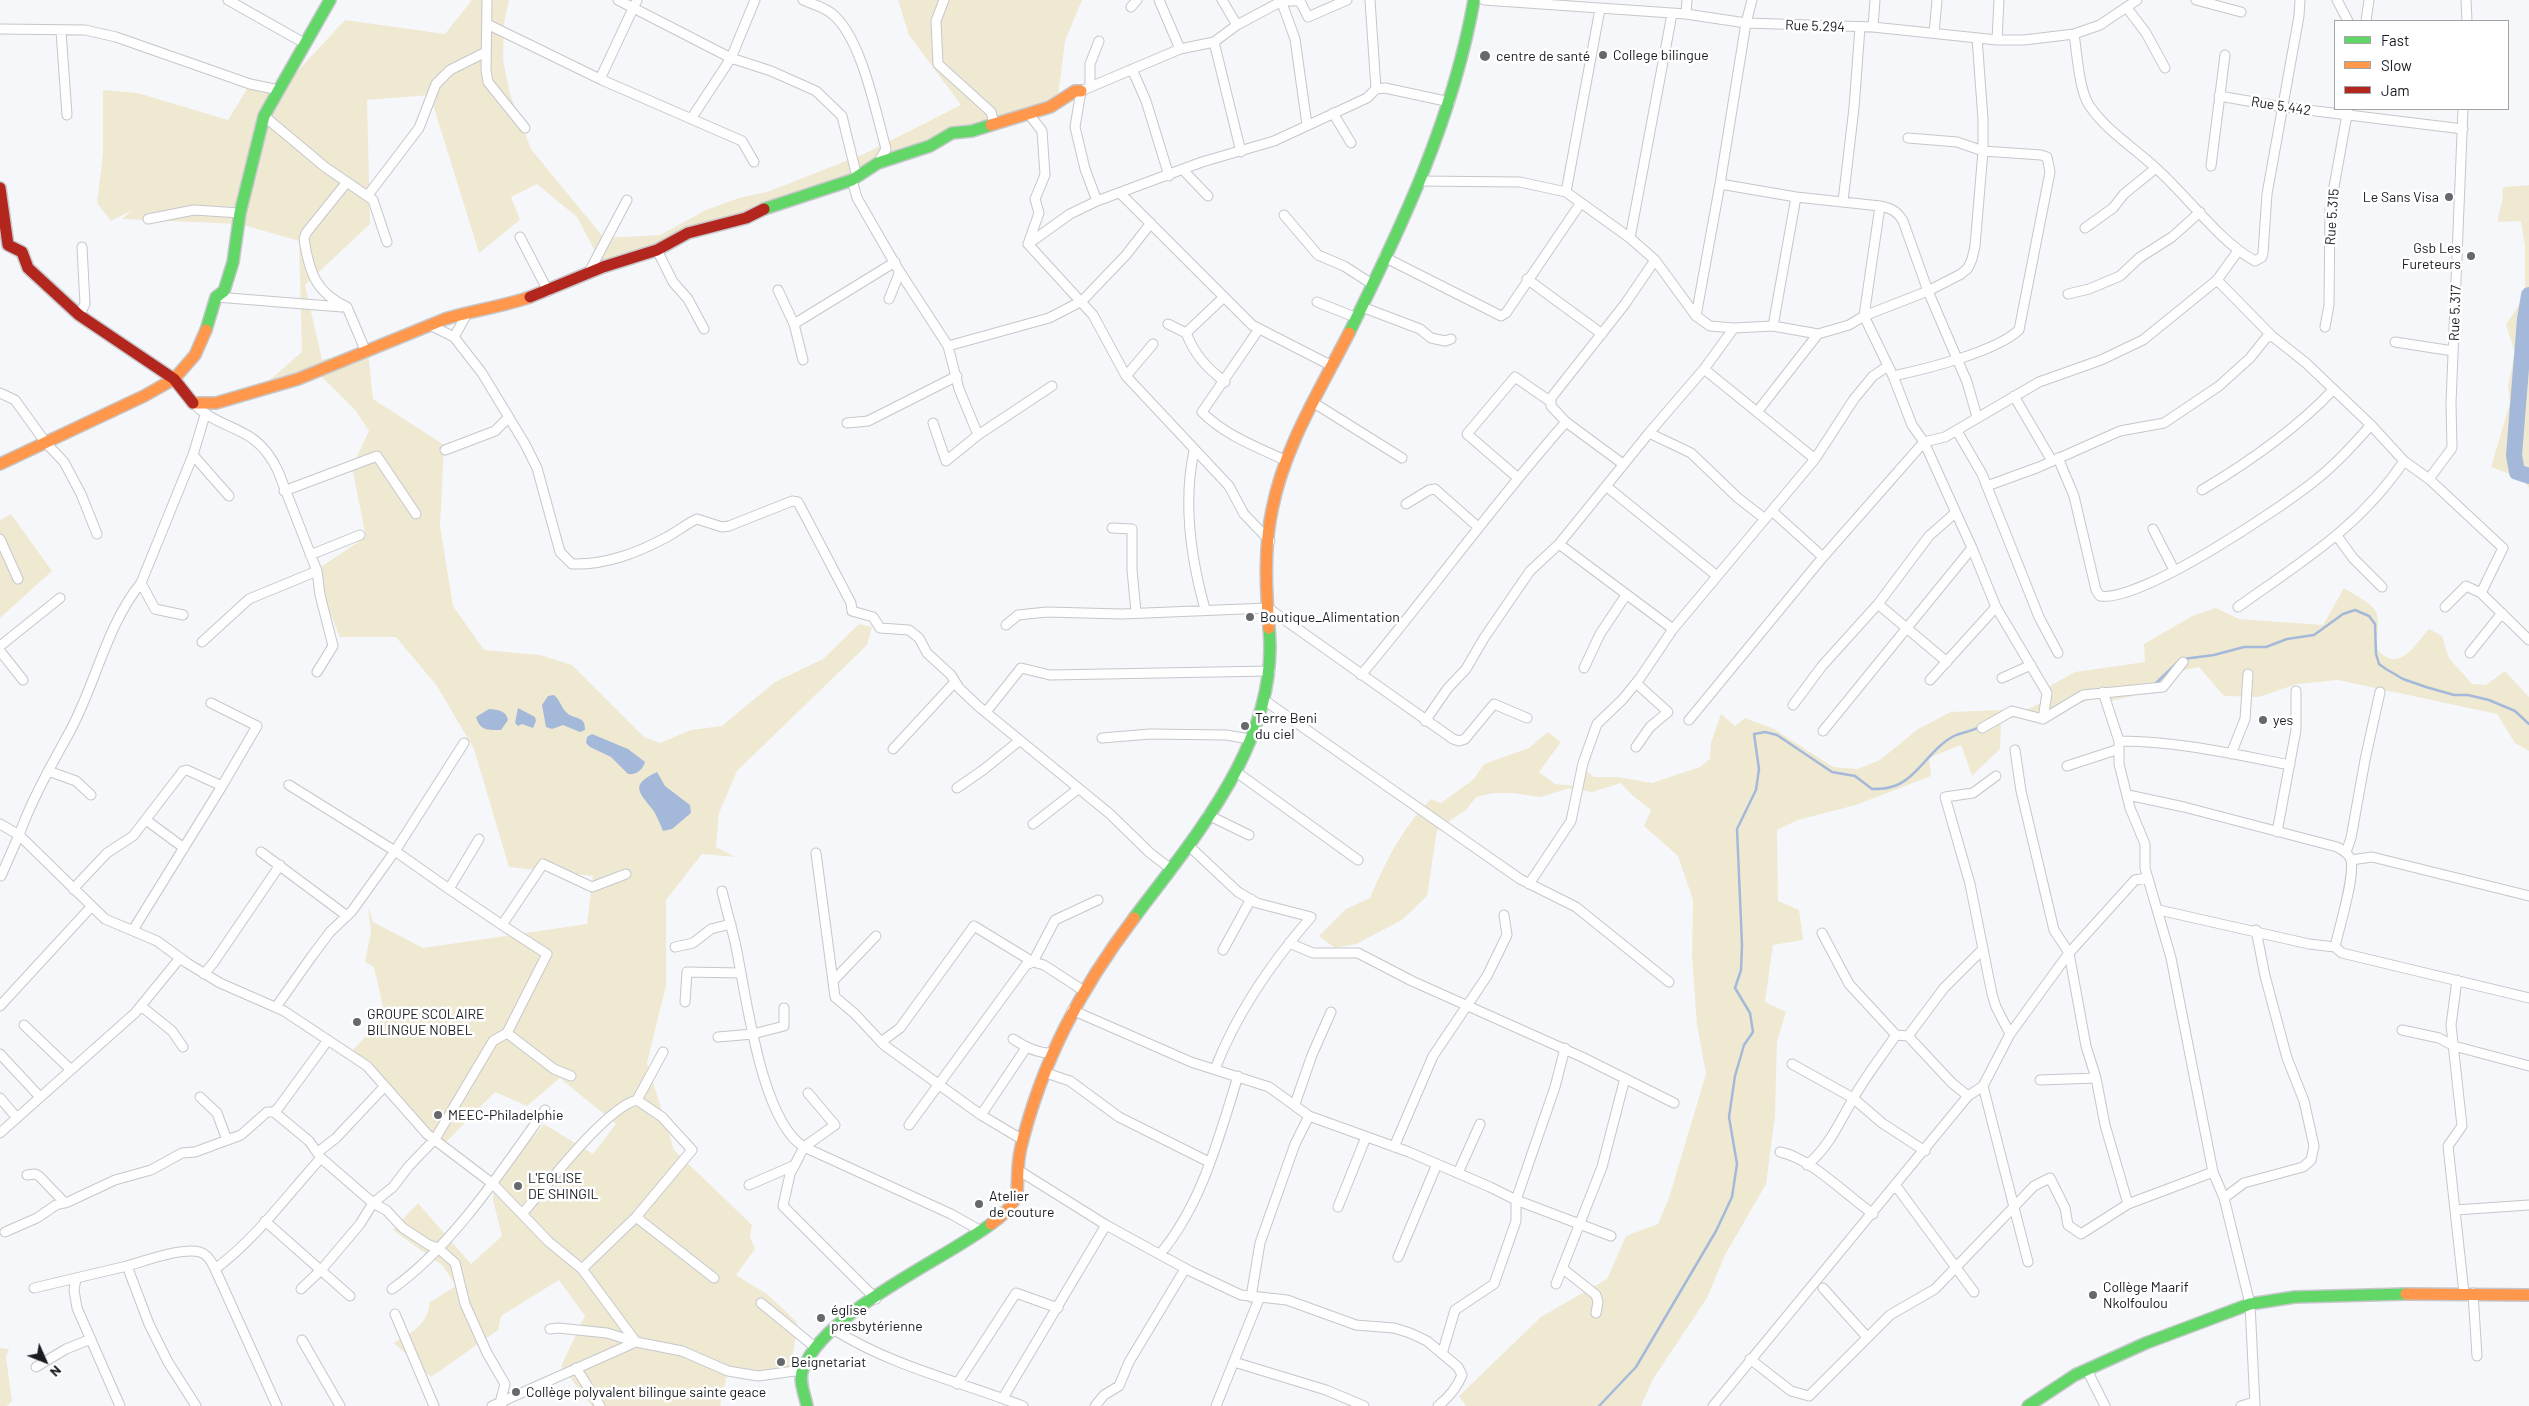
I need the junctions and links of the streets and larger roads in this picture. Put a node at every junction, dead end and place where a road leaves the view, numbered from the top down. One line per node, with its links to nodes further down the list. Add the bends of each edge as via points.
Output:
1 (228, 0): 48 (street)
2 (487, 0): 36 (street)
3 (618, 0): 26 (street)
4 (755, 0): 52 (street)
5 (803, 0): 78 (street, via 831,12 852,39 886,148)
6 (944, 0): 69 (street, via 936,21 938,64 991,112)
7 (1159, 0): 49 (street)
8 (1222, 0): 37 (street)
9 (1347, 0): 24 (street, via 1308,17 1300,1)
10 (1370, 0): 56 (street)
11 (1474, 0): 60 (street, via 1464,55)
12 (1484, 0): 28 (street, Rue 5.294)
13 (1687, 0): 31 (street)
14 (1752, 0): 35 (street)
15 (1875, 0): 39 (street)
16 (1937, 0): 42 (street)
17 (1999, 0): 46 (street)
18 (2137, 0): 27 (street, Rue 5.294)
19 (2196, 0): 29 (street)
20 (2300, 0): 61 (street)
21 (2337, 0): 32 (street)
22 (2369, 0): 33 (street)
23 (2466, 0): 34 (street)
24 (1284, 1): 37 (street); 70 (street, via 1295,39)
25 (326, 2): 48 (street)
26 (635, 3): 52 (street); 55 (street)
27 (2127, 8): 43 (street, Rue 5.294, via 2100,25); 53 (street, via 2146,33)
28 (1600, 9): 30 (street, Rue 5.294); 88 (street)
29 (2241, 12)
30 (1672, 14): 31 (street, Rue 5.294); 105 (street)
31 (1686, 14): 35 (street, Rue 5.294)
32 (2347, 20)
33 (2366, 20)
34 (2467, 20)
35 (1746, 23): 38 (street, Rue 5.294); 86 (street)
36 (487, 24): 50 (street); 55 (street)
37 (1237, 25): 47 (street)
38 (1860, 27): 39 (street, Rue 5.294); 95 (street)
39 (1874, 28): 42 (street, Rue 5.294)
40 (0, 30): 41 (street)
41 (61, 30): 57 (street, via 85,30 116,37 250,84); 66 (street)
42 (1934, 33): 44 (street, Rue 5.294)
43 (2074, 34): 46 (street, Rue 5.294); 80 (street, via 2084,94 2089,104 2124,141)
44 (1977, 38): 46 (street, Rue 5.294); 75 (street)
45 (1099, 40): 58 (street)
46 (1997, 40)
47 (1214, 42): 49 (street); 76 (street)
48 (304, 43): 57 (street)
49 (1180, 49): 54 (street)
50 (486, 52): 71 (street, via 488,82); 90 (street, via 450,70 436,84 419,128)
51 (2224, 55): 59 (street)
52 (731, 58): 68 (street); 83 (street, via 771,71 816,92 842,116)
53 (2165, 68)
54 (1132, 69): 58 (street); 82 (street, via 1146,101)
55 (600, 79): 68 (street)
56 (1376, 89): 60 (street, via 1385,88); 65 (street, via 1367,98)
57 (278, 90): 67 (street)
58 (1079, 90): 64 (street, via 1050,107); 94 (street, via 1075,127)
59 (2219, 96): 61 (street, Rue 5.442); 79 (street)
60 (1450, 102): 84 (street)
61 (2283, 107): 63 (street, Rue 5.442); 110 (street, via 2267,194 2262,257 2255,261)
62 (2463, 110): 72 (street, Rue 5.317)
63 (2347, 112): 72 (street, Rue 5.442); 137 (street, Rue 5.315, via 2330,209 2329,305)
64 (1028, 113): 69 (street); 107 (street, via 1042,131 1045,175 1036,199 1039,213)
65 (1333, 113): 70 (street); 74 (street)
66 (67, 115)
67 (264, 116): 85 (street); 99 (street)
68 (691, 119): 77 (street, via 742,140)
69 (994, 124): 78 (street, via 952,133 930,146)
70 (1307, 125): 76 (street)
71 (525, 128)
72 (2463, 128): 150 (street, Rue 5.317)
73 (1908, 138): 75 (street, via 1957,142)
74 (1351, 143)
75 (1983, 151): 119 (street, via 1972,259 1961,274); 152 (street, via 2041,155 2047,157 2050,172 2022,325 2013,336 2002,342)
76 (1241, 152): 81 (street)
77 (754, 162)
78 (878, 163): 83 (street)
79 (2211, 166)
80 (2156, 168): 98 (street); 103 (street, via 2124,194 2113,208)
81 (1183, 170): 82 (street); 91 (street)
82 (1169, 176): 89 (street)
83 (854, 179): 109 (street, via 776,204 728,224 688,233); 113 (street, via 857,198)
84 (1419, 181): 88 (street, via 1520,182); 111 (street)
85 (347, 182): 90 (street); 127 (street, via 304,239 314,281 333,300)
86 (1720, 184): 92 (street); 131 (street)
87 (0, 188): 130 (street, via 8,245 22,252 28,268)
88 (1566, 192): 96 (street)
89 (1121, 194): 94 (street); 102 (street)
90 (368, 195): 106 (street, via 377,205)
91 (1208, 196)
92 (1796, 197): 95 (street); 136 (street)
93 (627, 200): 114 (street)
94 (1097, 201): 107 (street, via 1070,214)
95 (1843, 201): 97 (street)
96 (1580, 204): 105 (street); 115 (street)
97 (1880, 206): 119 (street, via 1890,208 1903,221); 132 (street)
98 (2200, 212): 110 (street); 121 (street, via 2172,237 2138,258 2120,276)
99 (240, 213): 101 (street, via 194,210); 122 (street, via 233,262 224,291)
100 (1284, 215): 117 (street, via 1318,255 1344,266)
101 (148, 219)
102 (1150, 222): 123 (street); 125 (street, via 1126,255)
103 (2085, 228)
104 (520, 237): 120 (street)
105 (1630, 238): 112 (street)
106 (388, 242)
107 (1028, 244): 125 (street)
108 (82, 247): 130 (street, via 85,304)
109 (657, 250): 114 (street); 139 (street, via 673,282 688,299)
110 (2238, 251): 116 (street)
111 (1384, 257): 115 (street, via 1501,316); 117 (street)
112 (1655, 260): 131 (street); 142 (street)
113 (897, 265): 124 (street, via 899,274); 133 (street); 149 (street)
114 (588, 274): 120 (street)
115 (1527, 279): 142 (street)
116 (2217, 280): 144 (street); 165 (street, via 2143,340 2101,360 2039,382)
117 (1372, 284): 129 (street)
118 (778, 290): 133 (street)
119 (1928, 290): 132 (street); 152 (street)
120 (548, 291): 128 (street, via 501,308)
121 (2068, 294)
122 (216, 296): 127 (street); 160 (street, via 203,341)
123 (1224, 298): 140 (street); 141 (street)
124 (889, 299)
125 (1082, 301): 149 (street, via 1048,318); 158 (street, via 1094,315)
126 (1317, 302): 129 (street)
127 (347, 307): 151 (street)
128 (468, 312): 135 (street); 145 (street)
129 (1359, 312): 146 (street, via 1420,329 1431,338 1445,342); 154 (street)
130 (79, 315): 160 (street)
131 (1696, 316): 138 (street, via 1710,326)
132 (1864, 316): 143 (street, via 1849,325); 155 (street)
133 (794, 324): 153 (street)
134 (1168, 324): 141 (street)
135 (430, 325): 145 (street); 151 (street)
136 (1773, 326): 138 (street); 143 (street)
137 (2325, 327)
138 (1734, 328): 156 (street)
139 (704, 329)
140 (1259, 329): 154 (street); 161 (street)
141 (1186, 332): 161 (street, via 1205,366)
142 (1602, 334): 166 (street)
143 (1818, 334): 169 (street)
144 (2272, 336): 163 (street); 187 (street, via 2266,338 2220,386 2164,423 2120,431)
145 (454, 337): 172 (street, via 482,373)
146 (1451, 339)
147 (2395, 342): 150 (street)
148 (1153, 344): 158 (street)
149 (948, 346): 157 (street)
150 (2453, 351): 193 (street, Rue 5.317, via 2452,448)
151 (366, 352): 167 (street, via 298,378 216,403)
152 (1956, 358): 159 (street); 171 (street)
153 (803, 360)
154 (1332, 366): 168 (street)
155 (1888, 366): 159 (street); 186 (street, via 1873,376 1854,400)
156 (1704, 369): 169 (street); 178 (street)
157 (957, 376): 174 (street, via 868,421); 179 (street, via 959,389)
158 (1126, 376): 183 (street)
159 (1893, 376): 180 (street, via 1912,425)
160 (174, 379): 167 (street); 181 (street)
161 (1225, 382): 188 (street, via 1202,412 1245,441)
162 (1052, 386): 179 (street)
163 (2333, 390): 176 (street); 196 (street, via 2308,415 2255,457)
164 (0, 393): 181 (street, via 15,400)
165 (2014, 396): 171 (street); 187 (street)
166 (1550, 402): 173 (street); 192 (street, via 1516,377 1467,434)
167 (193, 403): 170 (street)
168 (1314, 403): 185 (street); 188 (street)
169 (1757, 412): 186 (street)
170 (205, 415): 184 (street); 197 (street, via 233,426 257,442 271,456)
171 (1977, 417): 177 (street)
172 (508, 418): 182 (street, via 495,431); 253 (street, via 538,468 560,552 572,564 590,565 626,556 697,519 729,526 792,500 798,502 851,603 852,611 873,617 880,628 909,630)
173 (1566, 422): 191 (street); 192 (street)
174 (847, 423)
175 (933, 423): 179 (street, via 946,462)
176 (2371, 425): 189 (street); 215 (street, via 2334,465 2285,504 2249,529)
177 (1957, 431): 180 (street); 195 (street)
178 (1649, 432): 191 (street); 202 (street, via 1691,452 1738,498)
179 (978, 434)
180 (1924, 442): 200 (street); 214 (street)
181 (46, 443): 190 (street); 206 (street, via 64,462)
182 (445, 450)
183 (1194, 451): 210 (street, via 1229,486 1244,514); 229 (street, via 1189,476 1194,570)
184 (193, 455): 198 (street); 219 (street)
185 (1402, 458)
186 (1815, 459): 202 (street)
187 (2055, 460): 195 (street); 215 (street, via 2074,496 2100,596 2107,597 2140,587)
188 (1287, 461): 210 (street, via 1271,514)
189 (2404, 461): 193 (street); 208 (street, via 2370,506)
190 (0, 464)
191 (1622, 464): 194 (street)
192 (1518, 478): 203 (street)
193 (2429, 479): 221 (street, via 2503,548)
194 (1606, 486): 211 (street); 217 (street)
195 (1987, 486): 240 (street, via 2039,617)
196 (2202, 490)
197 (284, 491): 201 (street, via 376,456); 213 (street)
198 (229, 496)
199 (1406, 504): 203 (street, via 1435,489)
200 (1955, 513): 212 (street); 224 (street, via 1929,536)
201 (416, 514)
202 (1769, 515): 214 (street); 217 (street)
203 (1478, 527): 249 (street)
204 (1112, 528): 230 (street, via 1132,529)
205 (2153, 529): 215 (street)
206 (97, 534)
207 (360, 535): 213 (street)
208 (2337, 536): 220 (street, via 2353,558); 226 (street)
209 (0, 539): 218 (street)
210 (1270, 541): 228 (street)
211 (1559, 544): 222 (street); 265 (street, via 1530,571 1466,669)
212 (1972, 548): 225 (street); 234 (street)
213 (310, 555): 216 (street)
214 (1823, 557): 264 (street)
215 (2174, 570)
216 (317, 571): 237 (street, via 248,599); 247 (street, via 333,646)
217 (1717, 576): 235 (street)
218 (18, 579)
219 (141, 582): 232 (street, via 155,609); 279 (street, via 116,622 70,732)
220 (2382, 587)
221 (2481, 593): 227 (street, via 2466,586); 231 (street)
222 (1626, 595): 235 (street); 245 (street, via 1600,634)
223 (60, 598): 238 (street)
224 (1878, 604): 234 (street); 260 (street, via 1822,666)
225 (1996, 607): 242 (street); 244 (street)
226 (2238, 607)
227 (2445, 607)
228 (1268, 608): 229 (street); 246 (street); 249 (street)
229 (1205, 609): 230 (street)
230 (1136, 612): 233 (street, via 1047,612 1018,615)
231 (2502, 614): 236 (street); 241 (street)
232 (183, 615)
233 (1006, 624)
234 (1907, 628): 242 (street); 267 (street)
235 (1673, 629): 254 (street)
236 (2529, 640)
237 (202, 642)
238 (0, 646)
239 (0, 651): 251 (street)
240 (2058, 652)
241 (2470, 652)
242 (1947, 662): 252 (street)
243 (2183, 662): 256 (street, via 2163,687)
244 (2030, 665): 250 (street); 263 (street, via 2047,693)
245 (1584, 668)
246 (1270, 671): 258 (street); 261 (street, via 1059,675 1021,668)
247 (317, 672)
248 (2248, 674): 276 (street, via 2245,719)
249 (1360, 675): 265 (street)
250 (2002, 678)
251 (23, 680)
252 (1930, 680)
253 (955, 682): 261 (street); 274 (street)
254 (1636, 683): 273 (street, via 1668,712 1650,727); 308 (street, via 1597,724 1583,763 1571,821)
255 (2296, 691): 277 (street, via 2296,730)
256 (2103, 692): 263 (street, via 2083,695); 272 (street)
257 (2380, 692): 301 (street)
258 (1264, 700): 269 (street); 308 (street)
259 (211, 703): 283 (street, via 257,726)
260 (1793, 705)
261 (986, 712): 270 (street)
262 (1528, 718): 265 (street, via 1494,704 1465,739 1459,741)
263 (2042, 719): 266 (street, via 2012,711)
264 (1689, 720)
265 (1425, 721)
266 (1982, 728)
267 (1823, 731)
268 (1102, 738): 269 (street, via 1226,734)
269 (1250, 739): 280 (street)
270 (1019, 741): 284 (street); 285 (street)
271 (464, 743): 298 (street)
272 (2119, 745): 276 (street, via 2153,742); 278 (street); 287 (street, via 2119,764)
273 (1636, 747)
274 (893, 749)
275 (2015, 750): 330 (street, via 2021,791 2054,930)
276 (2231, 754): 277 (street)
277 (2290, 765): 292 (street)
278 (2067, 766)
279 (48, 770): 286 (street, via 76,781); 293 (street)
280 (1235, 771): 288 (street); 302 (street)
281 (1996, 776): 329 (street, via 1973,793 1945,797 1970,884)
282 (289, 784): 298 (street)
283 (222, 786): 289 (street, via 183,771); 297 (street)
284 (957, 788)
285 (1078, 789): 291 (street); 304 (street)
286 (91, 795)
287 (2128, 795): 292 (street); 307 (street, via 2145,844)
288 (1208, 815): 294 (street); 296 (street)
289 (146, 820): 297 (street); 309 (street, via 133,836 108,854)
290 (0, 824): 293 (street)
291 (1033, 824)
292 (2277, 832): 301 (street, via 2337,847)
293 (19, 835): 306 (street); 309 (street)
294 (1249, 835)
295 (479, 839): 310 (street)
296 (1188, 845): 304 (street); 313 (street, via 1238,892)
297 (184, 848): 321 (street)
298 (395, 851): 310 (street); 318 (street)
299 (262, 852): 303 (street)
300 (816, 853): 336 (street)
301 (2348, 856): 312 (street, via 2372,857); 327 (street, via 2350,876)
302 (1358, 860)
303 (280, 865): 318 (street); 334 (street)
304 (1171, 868): 338 (street)
305 (626, 874): 320 (street, via 592,887 543,864)
306 (1, 876)
307 (2147, 878): 316 (street); 330 (street, via 2135,880)
308 (1529, 884): 337 (street, via 1576,907)
309 (73, 889): 315 (street)
310 (449, 890): 320 (street)
311 (722, 891): 319 (street)
312 (2529, 896)
313 (1251, 899): 325 (street, via 1311,917); 328 (street)
314 (1098, 900): 332 (street, via 1055,920)
315 (91, 907): 321 (street, via 105,919); 341 (street)
316 (2158, 910): 322 (street); 410 (street, via 2172,958)
317 (1504, 915): 343 (street, via 1507,935 1487,976)
318 (348, 916): 344 (street, via 330,932)
319 (730, 924): 326 (street, via 711,929 693,943); 333 (street)
320 (502, 925): 350 (street, via 547,954)
321 (132, 930): 331 (street)
322 (2256, 930): 327 (street, via 2309,944); 416 (street, via 2287,1058 2304,1101 2314,1146 2312,1160 2304,1167 2244,1183)
323 (1822, 933): 353 (street, via 1849,984)
324 (876, 936): 336 (street)
325 (1289, 943): 343 (street, via 1313,953 1358,953); 369 (street, via 1245,1004)
326 (675, 947)
327 (2335, 947): 335 (street, via 2342,952)
328 (1224, 950)
329 (1982, 950): 352 (street, via 1996,1007); 355 (street, via 1944,988)
330 (2069, 953): 352 (street); 374 (street, via 2086,1046)
331 (180, 958): 334 (street); 342 (street)
332 (1033, 962): 338 (street); 358 (street, via 975,926 900,1028); 377 (street, via 1019,974)
333 (740, 973): 340 (street, via 687,972); 351 (street)
334 (204, 974): 344 (street)
335 (2457, 980): 339 (street); 359 (street, via 2451,1025)
336 (833, 981): 358 (street, via 835,997)
337 (1669, 982)
338 (1084, 991): 346 (street)
339 (2529, 998)
340 (685, 1002)
341 (0, 1006)
342 (141, 1006): 360 (street, via 172,1031); 368 (street)
343 (1467, 1006): 362 (street); 401 (street, via 1433,1056)
344 (276, 1007): 357 (street)
345 (784, 1008): 351 (street, via 784,1026)
346 (1072, 1010): 364 (street); 369 (street, via 1191,1062)
347 (1331, 1012): 387 (street)
348 (24, 1025): 368 (street)
349 (2402, 1030): 359 (street, via 2439,1038)
350 (507, 1033): 371 (street, via 554,1069); 398 (street, via 493,1040)
351 (753, 1034): 354 (street); 400 (street, via 756,1056 783,1124 796,1142)
352 (2010, 1034): 378 (street)
353 (1896, 1035): 355 (street); 384 (street)
354 (718, 1036)
355 (1908, 1036): 381 (street)
356 (1013, 1039): 361 (street)
357 (328, 1040): 376 (street, via 367,1066); 389 (street)
358 (881, 1042): 377 (street)
359 (2454, 1046): 367 (street); 424 (street, via 2462,1126 2448,1146)
360 (183, 1047)
361 (1026, 1048): 364 (street); 390 (street)
362 (1565, 1048): 373 (street); 417 (street)
363 (663, 1052): 385 (street)
364 (1053, 1053): 370 (street)
365 (0, 1054): 382 (street)
366 (1792, 1064): 384 (street)
367 (2529, 1066)
368 (70, 1069): 382 (street)
369 (1215, 1069): 372 (street)
370 (1046, 1073): 399 (street); 405 (street, via 1070,1081 1120,1117)
371 (571, 1076)
372 (1238, 1076): 387 (street, via 1269,1087); 405 (street)
373 (1625, 1078): 386 (street); 429 (street, via 1602,1167)
374 (2096, 1078): 375 (street); 420 (street, via 2105,1125)
375 (2040, 1080)
376 (385, 1086): 398 (street); 404 (street)
377 (939, 1086): 390 (street); 394 (street)
378 (1983, 1086): 381 (street); 423 (street)
379 (808, 1092): 400 (street, via 835,1125)
380 (200, 1096): 397 (street, via 217,1113)
381 (1968, 1096): 402 (street)
382 (40, 1097): 392 (street)
383 (0, 1098): 392 (street)
384 (1853, 1098): 402 (street, via 1882,1123); 407 (street, via 1842,1122 1817,1156)
385 (637, 1100): 425 (street, via 620,1109 596,1130); 427 (street, via 662,1117 692,1150)
386 (1674, 1103)
387 (1295, 1104): 391 (street)
388 (545, 1110): 413 (street)
389 (274, 1112): 397 (street, via 267,1112 241,1135); 404 (street, via 309,1141)
390 (982, 1115): 399 (street)
391 (1309, 1116): 396 (street); 456 (street, via 1260,1244)
392 (17, 1118): 395 (street)
393 (1480, 1124): 411 (street)
394 (909, 1125)
395 (0, 1133)
396 (1366, 1137): 401 (street); 422 (street)
397 (227, 1140): 418 (street, via 195,1152 182,1153 151,1170 115,1180)
398 (435, 1140): 413 (street); 419 (street, via 408,1166 393,1187)
399 (1023, 1140): 409 (street)
400 (804, 1147): 408 (street); 432 (street, via 951,1214)
401 (1394, 1147): 406 (street)
402 (1925, 1151): 415 (street)
403 (1780, 1152): 407 (street)
404 (320, 1155): 419 (street); 428 (street)
405 (1209, 1162): 435 (street, via 1185,1217)
406 (1437, 1164): 411 (street); 436 (street)
407 (1807, 1164): 426 (street)
408 (794, 1165): 414 (street); 457 (street, via 783,1206)
409 (1018, 1170): 430 (street); 432 (street, via 1014,1181 1017,1194 1000,1218)
410 (2213, 1172): 416 (street); 420 (street)
411 (1458, 1173): 417 (street)
412 (27, 1175): 418 (street, via 39,1176)
413 (493, 1184): 425 (street); 434 (street)
414 (749, 1185)
415 (1896, 1186): 426 (street); 439 (street)
416 (2224, 1198): 459 (street)
417 (1516, 1200): 429 (street); 470 (street, via 1516,1221 1494,1284 1455,1310)
418 (65, 1203): 431 (street)
419 (373, 1203): 434 (street, via 386,1210 403,1228); 442 (street, via 360,1224)
420 (2128, 1204): 423 (street, via 2080,1234 2068,1225 2065,1208 2050,1178 2034,1186)
421 (2529, 1205): 424 (street)
422 (1338, 1207)
423 (2013, 1207): 437 (street); 439 (street)
424 (2455, 1210): 453 (street)
425 (522, 1214): 443 (street)
426 (1872, 1214): 472 (street)
427 (636, 1217): 443 (street); 445 (street)
428 (265, 1221): 441 (street); 442 (street)
429 (1579, 1224): 433 (street); 440 (street)
430 (1106, 1225): 435 (street); 460 (street)
431 (5, 1232)
432 (981, 1232): 457 (street)
433 (1611, 1236)
434 (438, 1248): 451 (street, via 414,1273); 481 (street, via 455,1263 465,1304 505,1384)
435 (1160, 1254): 444 (street)
436 (1398, 1257)
437 (2028, 1262)
438 (127, 1266): 441 (street, via 192,1251 205,1255); 446 (street); 483 (street, via 168,1362)
439 (1956, 1266): 452 (street); 465 (street, via 1935,1289 1890,1315)
440 (1562, 1268): 447 (street); 461 (street, via 1596,1295)
441 (215, 1269): 484 (street)
442 (322, 1269): 450 (street); 455 (street)
443 (582, 1269): 468 (street)
444 (1185, 1269): 456 (street, via 1241,1295); 490 (street, via 1118,1386 1104,1394)
445 (714, 1278)
446 (76, 1279): 448 (street); 466 (street, via 74,1290 78,1308)
447 (1556, 1284)
448 (34, 1288)
449 (1822, 1288): 465 (street)
450 (301, 1289)
451 (392, 1289)
452 (1974, 1292)
453 (2468, 1293): 454 (street); 459 (street, via 2295,1297); 471 (street)
454 (2529, 1295)
455 (350, 1296)
456 (1255, 1298): 470 (street, via 1287,1300 1340,1320 1402,1331 1427,1341); 473 (street)
457 (876, 1299): 464 (street)
458 (760, 1303): 469 (street)
459 (2250, 1304): 477 (street, via 2146,1343); 480 (street)
460 (1058, 1308): 478 (street, via 1016,1293); 479 (street)
461 (1596, 1313)
462 (395, 1314): 486 (street)
463 (550, 1329): 468 (street, via 607,1333)
464 (834, 1329): 469 (street); 478 (street, via 860,1346)
465 (1867, 1337): 472 (street, via 1809,1396 1791,1391)
466 (91, 1339): 474 (street); 482 (street)
467 (302, 1340): 485 (street)
468 (636, 1342): 475 (street); 476 (street, via 682,1351 728,1371 751,1375)
469 (816, 1348): 476 (street)
470 (1442, 1354): 493 (street, via 1458,1367 1462,1375 1459,1384)
471 (2477, 1356)
472 (1750, 1359): 494 (street)
473 (1234, 1362): 491 (street); 492 (street, via 1326,1390)
474 (36, 1367)
475 (576, 1368): 481 (street); 487 (street)
476 (802, 1370): 488 (street)
477 (2087, 1370): 495 (street, via 2054,1386); 496 (street)
478 (957, 1384): 479 (street)
479 (1005, 1401): 489 (street)
480 (2254, 1404): 497 (street)
481 (498, 1405)
482 (120, 1406)
483 (196, 1406)
484 (278, 1406)
485 (340, 1406)
486 (434, 1406)
487 (600, 1406)
488 (807, 1406)
489 (1023, 1406)
490 (1095, 1406)
491 (1216, 1406)
492 (1364, 1406)
493 (1438, 1406)
494 (1713, 1406)
495 (2028, 1406)
496 (2105, 1406)
497 (2241, 1406)

